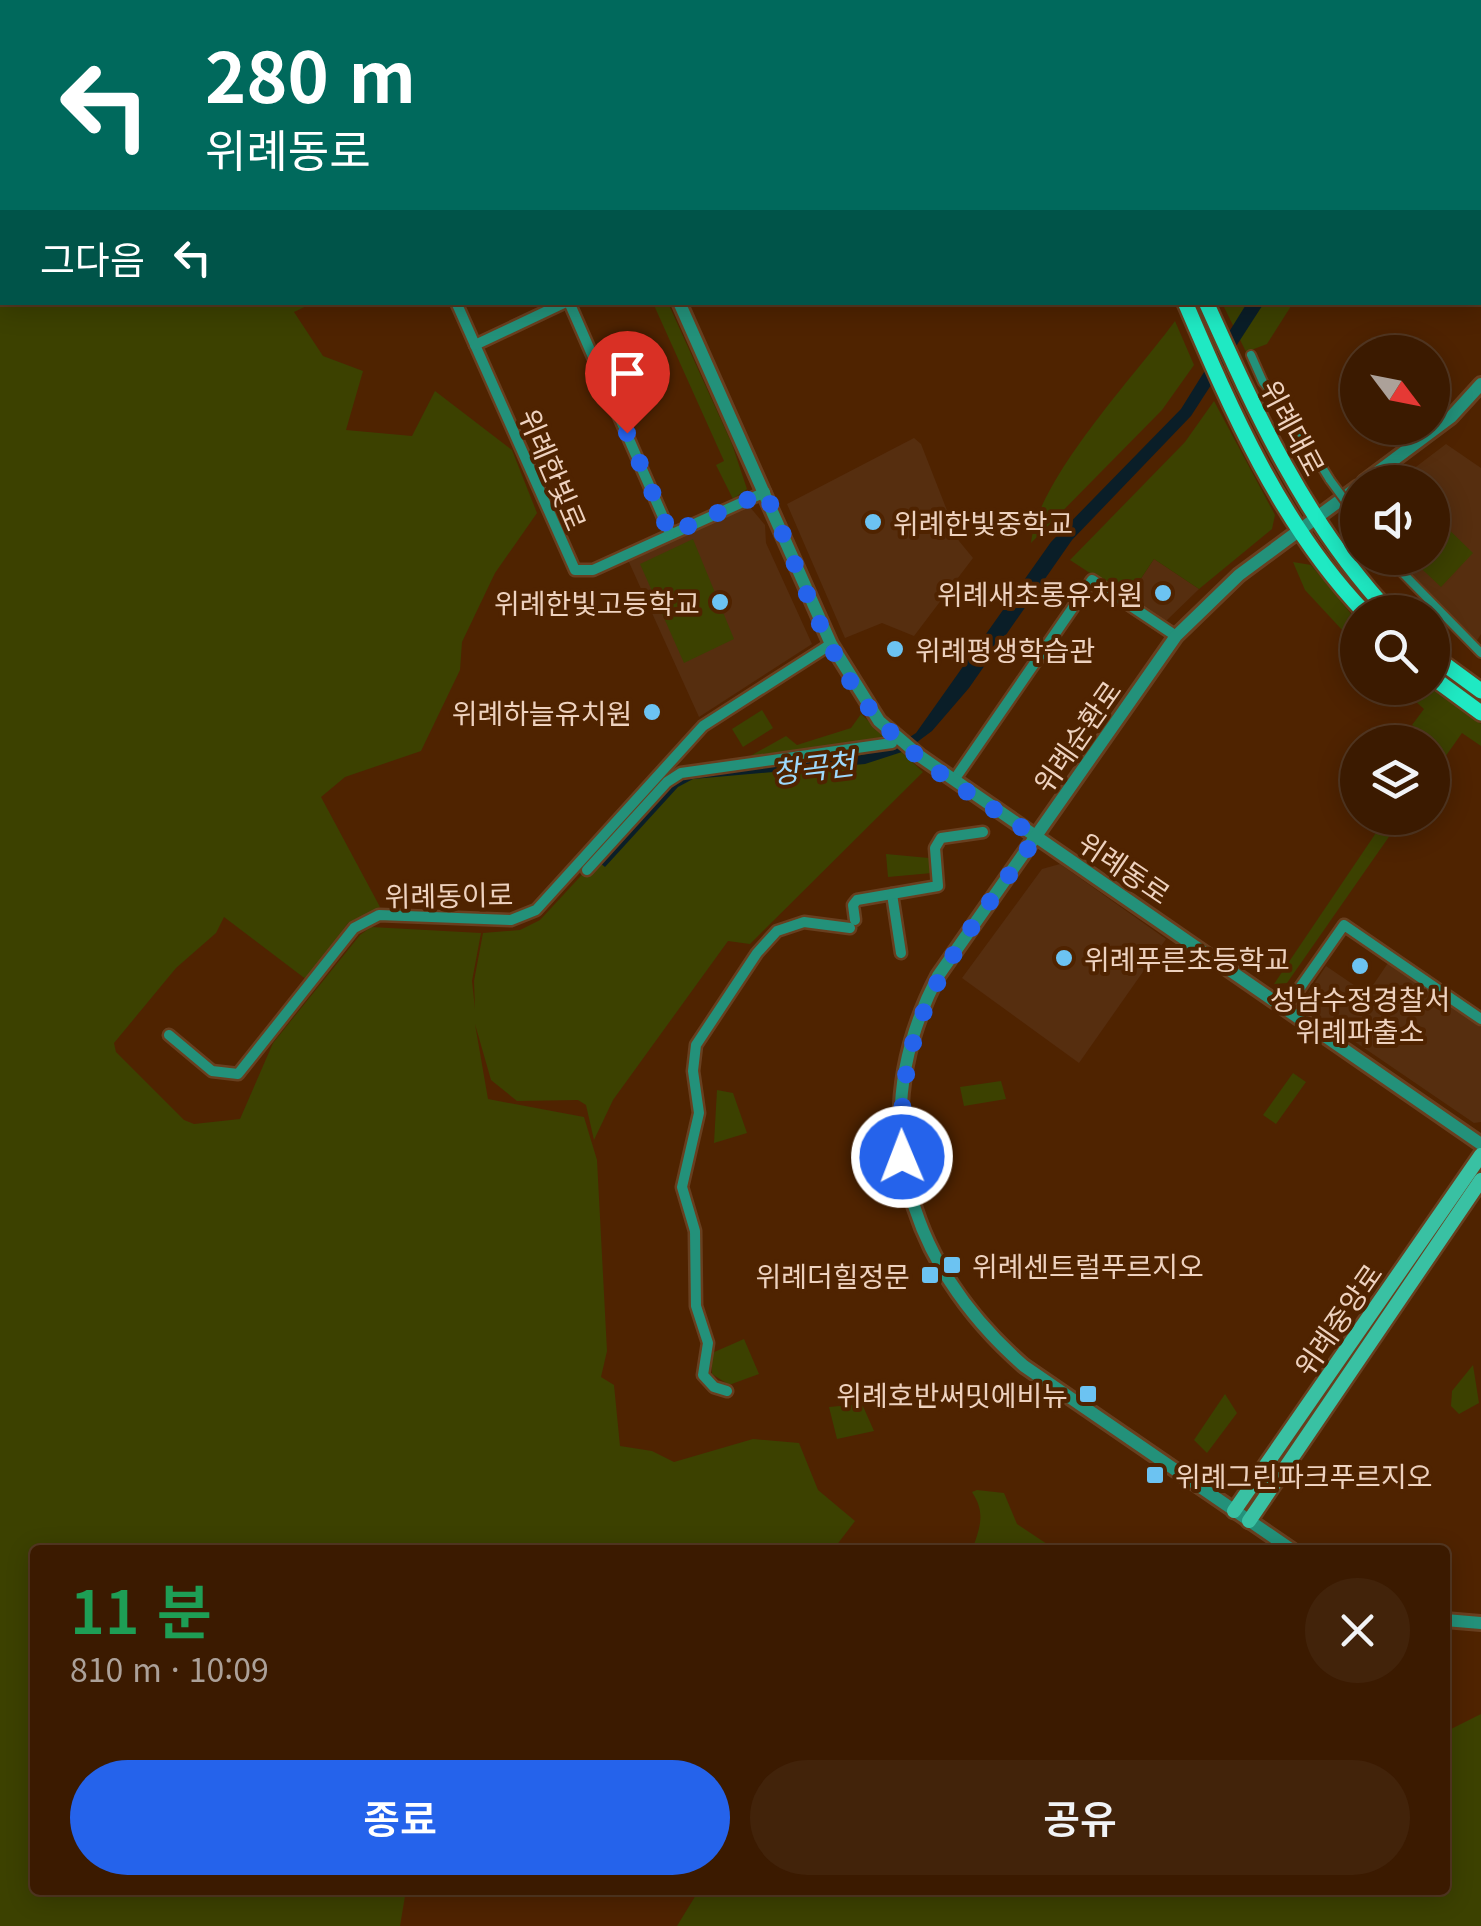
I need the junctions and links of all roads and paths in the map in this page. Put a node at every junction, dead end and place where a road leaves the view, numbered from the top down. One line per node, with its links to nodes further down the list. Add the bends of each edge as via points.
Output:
1 (457, 305): 7 (street, 위례한빛로)
2 (561, 305): 7 (street)
3 (568, 305): 16 (street)
4 (680, 305): 11 (street, 위례동로)
5 (1186, 305): 15 (main road, 위례대로, via 1228,404)
6 (1207, 305): 14 (main road, 위례대로, via 1263,431)
7 (475, 345): 16 (street, 위례한빛로, via 575,570 592,570)
8 (1251, 355): 12 (street, bridge, via 1262,382)
9 (1481, 384): 10 (street, via 1451,417)
10 (1387, 465)
11 (765, 492): 16 (street, 위례한빛로); 21 (street, 위례동로)
12 (1340, 494)
13 (1340, 500): 14 (street, 위례순환로)
14 (1315, 517): 15 (street, 위례순환로); 19 (main road, 위례대로)
15 (1298, 529): 18 (main road, 위례대로); 20 (street, 위례순환로)
16 (670, 534)
17 (1404, 575): 22 (street)
18 (1350, 595)
19 (1376, 595)
20 (1176, 636): 28 (street, via 1092,580); 30 (street, 위례순환로)
21 (832, 644): 28 (street, 위례동로, via 879,721); 36 (street, 위례동이로, via 703,726 536,910 511,920 366,919 238,1074 212,1071)
22 (1481, 654)
23 (1450, 668): 25 (main road)
24 (1450, 691): 26 (main road)
25 (1481, 692)
26 (1481, 713)
27 (892, 743): 31 (street, via 681,773)
28 (954, 780): 30 (street, 위례동로)
29 (983, 832): 32 (street, via 941,838 935,848 938,886)
30 (1036, 837): 34 (street, 위례동로); 41 (street, 위례순환로, via 938,976 912,1035 901,1115 912,1205 943,1274 1006,1350)
31 (588, 870)
32 (892, 894): 33 (street); 40 (street, via 856,900 853,924 804,922 778,931 757,952 693,1056 699,1112 682,1186 694,1231 696,1306 708,1342 703,1375)
33 (901, 954)
34 (1285, 1008): 35 (street, via 1344,924); 37 (street, 위례동로)
35 (1481, 1019)
36 (169, 1035)
37 (1481, 1144)
38 (1481, 1155): 41 (main road, 위례중앙로)
39 (1481, 1180): 42 (main road, 위례중앙로)
40 (728, 1391)
41 (1234, 1511): 42 (street, 위례순환로)
42 (1249, 1521): 43 (street, 위례순환로)
43 (1285, 1545)
44 (1450, 1620): 45 (street)
45 (1481, 1623)

